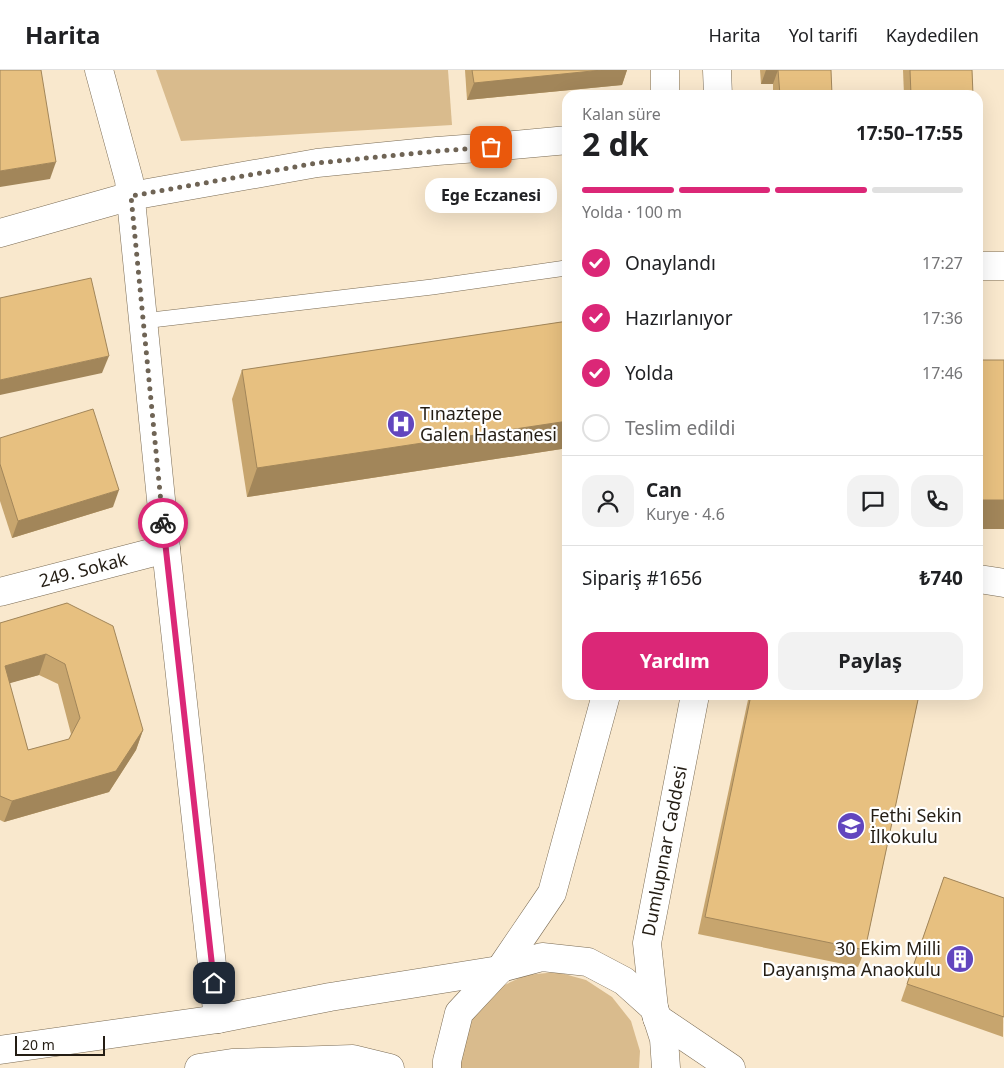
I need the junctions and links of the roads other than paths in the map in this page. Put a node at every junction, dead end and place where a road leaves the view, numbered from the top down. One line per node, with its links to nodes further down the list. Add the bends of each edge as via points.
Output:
1 (99, 70): 7 (street)
2 (665, 70): 4 (street)
3 (717, 70): 5 (street)
4 (665, 90)
5 (718, 90)
6 (562, 141): 7 (street, via 317,163)
7 (131, 196): 8 (street); 12 (street)
8 (0, 233)
9 (983, 266): 10 (street)
10 (1004, 266)
11 (562, 269): 12 (lane)
12 (143, 321): 13 (street)
13 (166, 549): 16 (street, 249. Sokak); 21 (street)
14 (983, 580): 15 (street)
15 (1004, 583)
16 (0, 592)
17 (605, 700): 19 (street, via 552,893)
18 (694, 700): 20 (street, Dumlupınar Caddesi, via 647,943)
19 (500, 969): 20 (street, via 542,957 588,962 624,981); 21 (street); 25 (street, via 459,1014)
20 (656, 1013): 26 (street, Dumlupınar Caddesi, via 664,1039); 27 (street)
21 (218, 1019): 22 (street)
22 (0, 1050)
23 (199, 1068): 24 (street, via 232,1063 354,1059)
24 (390, 1068)
25 (447, 1068)
26 (666, 1068)
27 (731, 1068)

